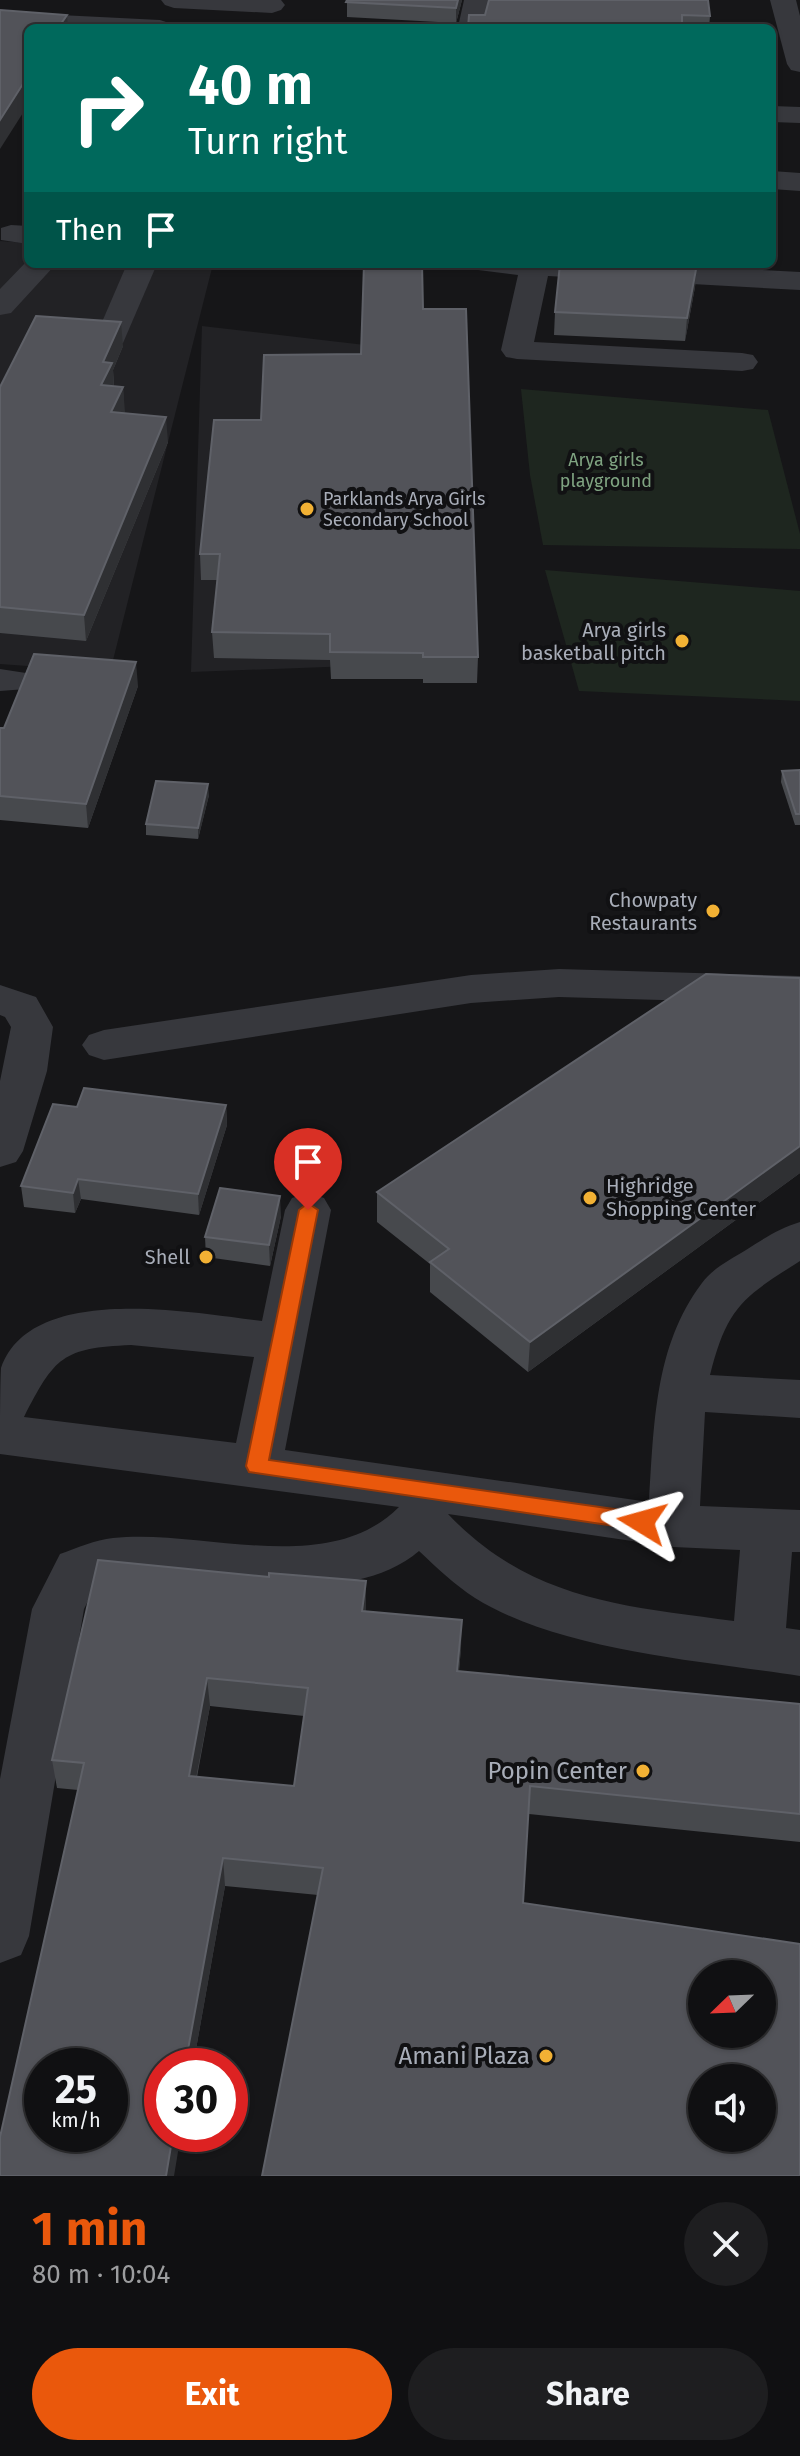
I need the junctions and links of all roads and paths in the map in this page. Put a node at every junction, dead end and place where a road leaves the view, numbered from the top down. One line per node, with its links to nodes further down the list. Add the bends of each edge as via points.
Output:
1 (174, 0): 4 (street)
2 (477, 0): 8 (street)
3 (783, 0): 9 (street)
4 (273, 3): 7 (street)
5 (0, 20): 6 (street)
6 (80, 24)
7 (259, 24)
8 (472, 24)
9 (790, 57)
10 (776, 114): 11 (street)
11 (800, 115)
12 (776, 180): 13 (street)
13 (800, 182)
14 (37, 268): 19 (street)
15 (140, 268): 20 (street)
16 (535, 268): 21 (street, via 517,350)
17 (554, 268): 18 (street)
18 (800, 281)
19 (0, 306)
20 (112, 336)
21 (742, 362)
22 (800, 990): 24 (street, via 559,983 471,989)
23 (0, 999): 25 (street, via 21,1007 32,1027 25,1071)
24 (104, 1045)
25 (0, 1151)
26 (308, 1210): 28 (street)
27 (800, 1239): 29 (street, via 721,1292 695,1334)
28 (282, 1342): 31 (street, via 134,1327 91,1328 51,1341 25,1371); 33 (street)
29 (683, 1392): 30 (street); 35 (street)
30 (800, 1399)
31 (0, 1416)
32 (0, 1434): 33 (street)
33 (257, 1466): 34 (street)
34 (424, 1506): 35 (street); 37 (street, via 461,1557 504,1589 559,1611); 38 (street, via 390,1546 332,1565 117,1558 78,1569 58,1609)
35 (673, 1526): 36 (street)
36 (784, 1531): 37 (street)
37 (779, 1649)
38 (0, 1936)

